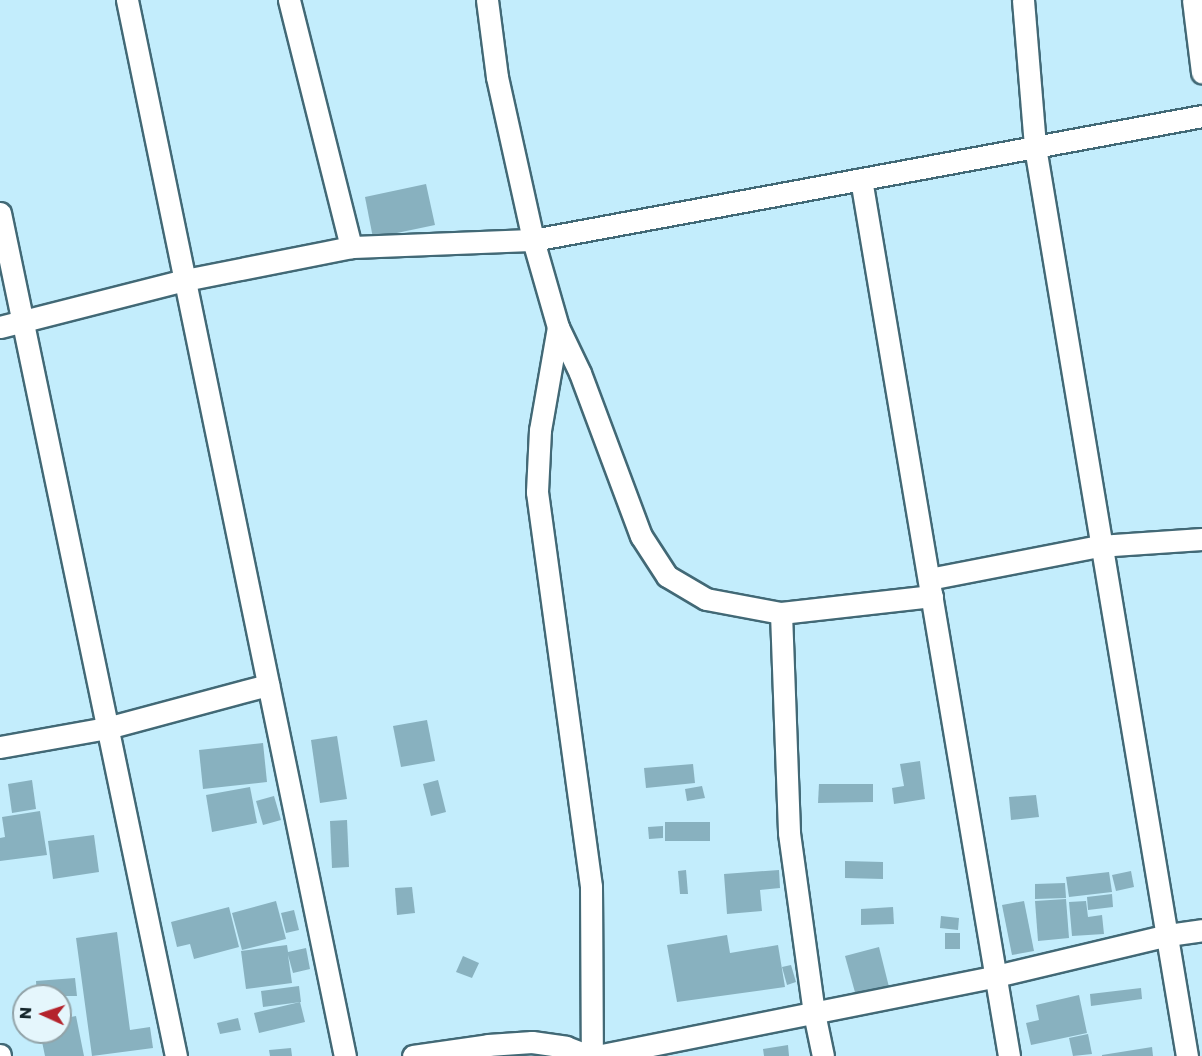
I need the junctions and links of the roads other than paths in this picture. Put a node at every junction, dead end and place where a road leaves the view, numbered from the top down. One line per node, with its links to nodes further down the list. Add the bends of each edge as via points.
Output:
1 (127, 0): 13 (street)
2 (290, 0): 12 (street)
3 (486, 0): 11 (street, via 497,77)
4 (1023, 0): 8 (street)
5 (1193, 0): 6 (street)
6 (1202, 72)
7 (1202, 116): 8 (street)
8 (1035, 147): 9 (street); 18 (street)
9 (861, 179): 11 (street); 19 (street)
10 (0, 213): 14 (street)
11 (533, 240): 12 (street); 16 (street)
12 (351, 247): 13 (street)
13 (184, 280): 14 (street); 21 (street)
14 (22, 323): 15 (street); 22 (street)
15 (0, 327)
16 (558, 327): 20 (street, via 580,373 641,536 667,576 706,599); 31 (street, via 540,430 537,492 591,886)
17 (1202, 539): 18 (street)
18 (1099, 546): 19 (street); 25 (street)
19 (931, 587): 20 (street); 26 (street)
20 (781, 613): 27 (street, via 789,833)
21 (268, 685): 22 (street); 29 (street)
22 (107, 728): 23 (street); 28 (street)
23 (0, 747)
24 (1202, 930): 25 (street)
25 (1168, 935): 26 (street); 35 (street)
26 (996, 976): 27 (street); 34 (street)
27 (814, 1012): 32 (street); 33 (street)
28 (176, 1056)
29 (345, 1056)
30 (413, 1056): 31 (street, via 532,1042 566,1047)
31 (590, 1056)
32 (597, 1056)
33 (823, 1056)
34 (1009, 1056)
35 (1187, 1056)

